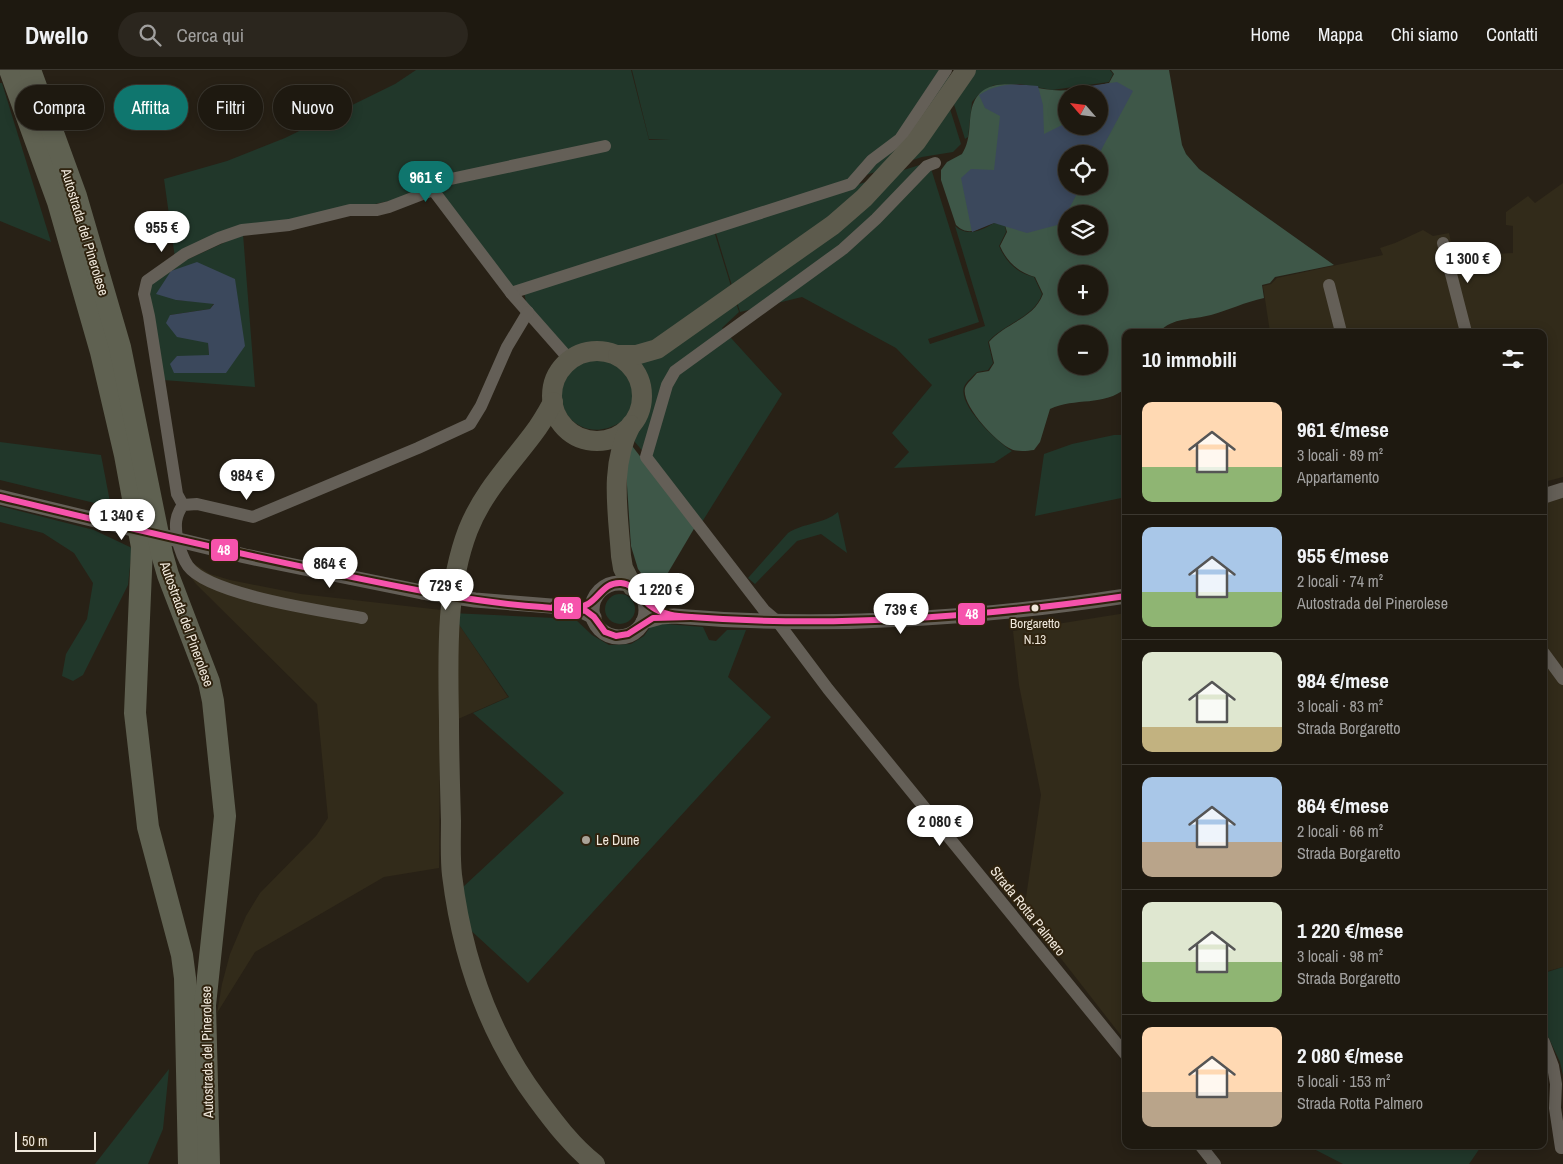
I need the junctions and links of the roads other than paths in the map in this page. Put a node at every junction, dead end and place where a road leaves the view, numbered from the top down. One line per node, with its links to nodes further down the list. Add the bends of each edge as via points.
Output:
1 (10, 70): 8 (highway, Autostrada del Pinerolese)
2 (30, 70): 8 (highway, Autostrada del Pinerolese)
3 (946, 70): 11 (street, via 900,139 872,160 851,184)
4 (966, 70): 15 (main road, via 916,142 859,203 833,225)
5 (605, 146): 7 (street, via 446,180)
6 (935, 163): 37 (street, Strada Rotta Palmero, via 927,166 843,249 683,364 667,385 646,457 764,610)
7 (433, 190): 11 (street); 28 (street, via 377,210 350,210 289,225 234,233 185,254 148,281 145,302 176,494)
8 (67, 199): 45 (highway, Autostrada del Pinerolese, via 125,455 142,547 135,713 148,827 182,955 185,978); 46 (highway, Autostrada del Pinerolese, via 120,347 162,554 213,701 225,816 205,1004)
9 (1443, 242): 14 (street)
10 (1329, 285): 13 (street)
11 (511, 293): 12 (street)
12 (528, 312): 17 (street); 28 (street, via 507,346 470,424 253,517 197,504)
13 (1340, 329)
14 (1465, 329)
15 (657, 349): 16 (main road); 18 (main road, via 644,376)
16 (618, 356): 17 (main road, via 593,351); 18 (main road, via 632,367)
17 (570, 360): 19 (main road, via 556,379)
18 (642, 392): 20 (main road, via 642,403)
19 (553, 402): 21 (main road, via 556,414); 23 (main road, via 534,434)
20 (632, 424): 22 (main road, via 619,435); 24 (main road, via 620,448)
21 (571, 432): 22 (main road); 23 (main road, via 542,439)
22 (593, 440): 24 (main road, via 606,455)
23 (505, 467): 47 (main road, via 483,498 468,531 451,609 448,686 452,874 468,962 489,1020 518,1074 552,1119)
24 (616, 476): 29 (main road)
25 (1563, 490): 26 (street)
26 (1547, 495)
27 (3, 498): 34 (street, via 245,556 422,592)
28 (183, 505): 36 (street, via 176,521 178,542 189,567 200,575 230,590)
29 (621, 556): 30 (main road); 31 (main road)
30 (611, 584): 31 (street); 34 (street, via 598,593)
31 (632, 586): 33 (street)
32 (1122, 597): 37 (street, via 1044,609 927,620)
33 (645, 602): 35 (street); 38 (street)
34 (594, 610): 38 (street, via 601,629 617,636 631,634)
35 (674, 616): 37 (street); 38 (street)
36 (362, 618)
37 (777, 621): 41 (street, Strada Rotta Palmero, via 828,689)
38 (643, 622)
39 (1547, 657): 40 (street)
40 (1563, 679)
41 (1122, 1050)
42 (1547, 1050): 43 (street, via 1553,1066)
43 (1561, 1148)
44 (1203, 1149): 48 (street)
45 (189, 1164)
46 (209, 1164)
47 (595, 1164)
48 (1215, 1164)

